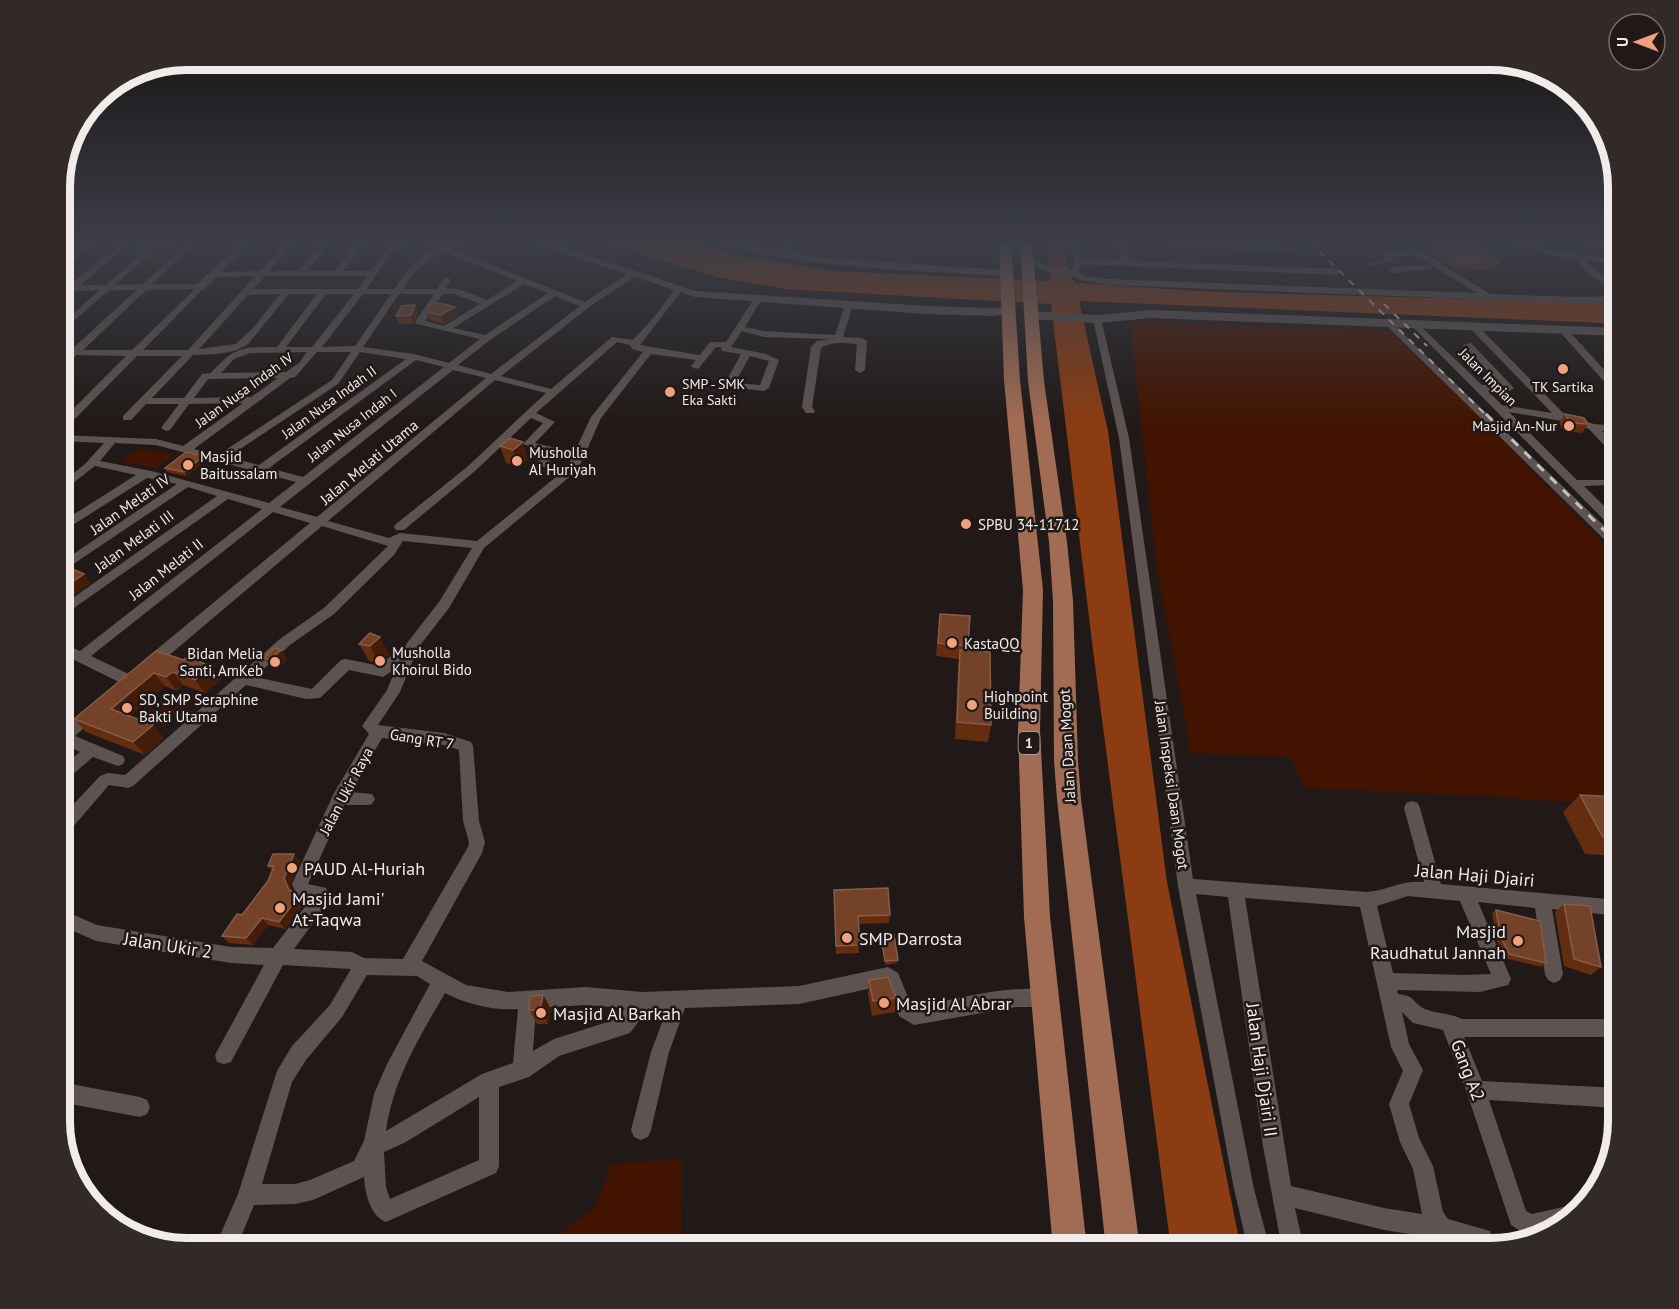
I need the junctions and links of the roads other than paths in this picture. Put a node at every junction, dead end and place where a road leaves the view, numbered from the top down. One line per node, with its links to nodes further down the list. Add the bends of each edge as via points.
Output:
1 (91, 302): 23 (street)
2 (129, 302): 43 (street)
3 (185, 302): 39 (street)
4 (237, 302): 40 (street)
5 (278, 302): 40 (street, via 244,343 230,350)
6 (316, 302): 38 (street)
7 (352, 302): 36 (street, Jalan Nusa Indah IV)
8 (390, 302): 37 (street)
9 (433, 302): 28 (street, via 420,322)
10 (540, 302): 31 (street, Jalan Nusa Indah I)
11 (579, 302): 19 (street)
12 (590, 302): 19 (street, Jalan Melati Utama)
13 (670, 302): 33 (street)
14 (756, 302): 27 (street)
15 (816, 302): 20 (main road)
16 (1015, 302): 21 (highway, Jalan Daan Mogot / 1)
17 (1022, 302): 21 (highway, Jalan Daan Mogot / 1)
18 (487, 303): 28 (street)
19 (586, 305): 51 (street, Jalan Melati Utama)
20 (849, 305): 21 (main road); 32 (street)
21 (1019, 313): 22 (main road); 121 (highway, Jalan Daan Mogot / 1, via 1012,380 1033,590 1029,731 1037,917); 143 (highway, Jalan Daan Mogot / 1, via 1036,381 1058,542 1069,799)
22 (1093, 319): 25 (main road, via 1151,314); 107 (street, Jalan Inspeksi Daan Mogot, via 1125,438)
23 (71, 320)
24 (1414, 323): 25 (main road); 26 (main road); 53 (street, Jalan Impian)
25 (1390, 324): 87 (street)
26 (1473, 326): 29 (main road); 63 (street)
27 (740, 328): 32 (street, via 764,334); 35 (street)
28 (445, 329): 31 (street)
29 (1564, 331): 30 (main road); 52 (street)
30 (1608, 333)
31 (487, 338): 47 (street, Jalan Nusa Indah I)
32 (838, 338): 48 (street, via 862,340); 59 (street, via 816,347 807,407)
33 (635, 343): 41 (street, via 635,347); 54 (street, via 615,339)
34 (1468, 345): 53 (street, via 1509,388)
35 (727, 346): 41 (street, via 713,344 699,362); 44 (street, via 725,349)
36 (315, 349): 37 (street); 38 (street); 50 (street, Jalan Nusa Indah IV)
37 (357, 349): 46 (street); 71 (street, via 335,382)
38 (279, 350): 49 (street, via 239,352)
39 (137, 351): 40 (street); 43 (street); 61 (street)
40 (192, 351): 57 (street)
41 (649, 351): 74 (street, Jalan Ukir Raya, via 597,417)
42 (71, 352): 43 (street)
43 (76, 352): 45 (street)
44 (747, 353): 44 (street, via 774,360 762,389 729,386)
45 (71, 356)
46 (414, 357): 47 (street); 73 (street, Jalan Nusa Indah II)
47 (452, 366): 51 (street); 78 (street, Jalan Nusa Indah I)
48 (860, 370)
49 (213, 375): 50 (street); 55 (street, via 205,376)
50 (292, 375): 56 (street, Jalan Nusa Indah IV)
51 (493, 377): 54 (street); 85 (street, Jalan Melati Utama)
52 (1608, 380)
53 (1478, 388): 58 (street, Jalan Impian)
54 (553, 392): 60 (street)
55 (187, 400): 56 (street); 57 (street); 65 (street)
56 (255, 400): 70 (street, Jalan Nusa Indah IV)
57 (144, 401): 62 (street)
58 (1497, 407): 63 (street); 80 (street, Jalan Impian)
59 (810, 411)
60 (529, 414): 74 (street, via 550,422 528,444 553,451 542,464); 86 (street, via 471,469)
61 (71, 417)
62 (127, 418)
63 (1562, 418): 64 (street)
64 (1593, 427): 66 (street); 69 (street)
65 (166, 428)
66 (1608, 428)
67 (71, 438): 68 (street)
68 (112, 440): 70 (street, via 156,442); 72 (street)
69 (1608, 443)
70 (186, 449): 71 (street)
71 (220, 458): 73 (street)
72 (92, 462): 75 (street); 76 (street)
73 (261, 469): 78 (street)
74 (568, 472): 89 (street, Jalan Ukir Raya)
75 (147, 473): 79 (street); 84 (street)
76 (71, 480)
77 (1608, 480): 80 (street)
78 (306, 481): 82 (street, Jalan Nusa Indah I)
79 (186, 483): 81 (street); 90 (street, Jalan Melati IV)
80 (1576, 483): 83 (street, Jalan Impian)
81 (227, 494): 82 (street); 91 (street, Jalan Melati III)
82 (271, 507): 85 (street); 94 (street, Jalan Melati II)
83 (1608, 516)
84 (71, 522)
85 (320, 522): 88 (street); 94 (street, Jalan Melati Utama, via 125,684)
86 (400, 527)
87 (1608, 536)
88 (397, 542): 89 (street, via 400,537); 95 (street, via 329,610)
89 (480, 545): 93 (street, Jalan Ukir Raya)
90 (71, 561)
91 (71, 606)
92 (71, 653): 94 (street)
93 (408, 656): 95 (street, via 399,657 383,672 346,664 315,694); 98 (street, Jalan Ukir Raya, via 393,692 369,726)
94 (81, 657)
95 (243, 679): 106 (street, via 128,782 105,780)
96 (104, 702): 97 (street)
97 (71, 731)
98 (378, 732): 103 (street, Jalan Ukir Raya); 117 (street, Gang RT 7, via 444,739 466,746 476,848)
99 (71, 741): 100 (street)
100 (89, 750): 101 (street); 102 (street)
101 (118, 760)
102 (71, 768)
103 (339, 798): 104 (street); 115 (street, Jalan Ukir Raya, via 300,884 303,891 320,893 315,908)
104 (368, 799)
105 (1412, 808): 109 (street)
106 (71, 818)
107 (1186, 886): 108 (street, Jalan Haji Djairi); 144 (street, Jalan Inspeksi Daan Mogot)
108 (1236, 891): 111 (street, Jalan Haji Djairi); 137 (street, Jalan Haji Djairi II)
109 (1436, 891): 110 (street, Jalan Haji Djairi); 111 (street, Jalan Haji Djairi, via 1407,888)
110 (1466, 894): 112 (street, Jalan Haji Djairi); 120 (street, via 1502,979 1463,984)
111 (1367, 900): 120 (street)
112 (1542, 901): 113 (street, Jalan Haji Djairi); 118 (street)
113 (1608, 907)
114 (71, 922): 115 (street, Jalan Ukir 2, via 96,933 231,955)
115 (279, 955): 116 (street, via 352,960); 128 (street)
116 (362, 966): 117 (street); 138 (street, via 336,1011 299,1053 284,1078)
117 (408, 968): 119 (street, via 419,968)
118 (1554, 974)
119 (442, 981): 122 (street, via 463,993 508,1001); 136 (street, via 408,1041 379,1106)
120 (1385, 981): 125 (street)
121 (1045, 998): 123 (street, via 1016,998 914,1016 904,1010 888,976 799,995); 142 (highway, Jalan Daan Mogot / 1)
122 (527, 999): 124 (street, via 586,996); 129 (street)
123 (679, 1000): 124 (street); 135 (street, via 660,1052)
124 (643, 1002): 129 (street, via 623,1026 554,1048)
125 (1391, 1002): 126 (street, Gang A2, via 1407,1004 1419,1017); 139 (street, via 1400,1047 1413,1070 1399,1104 1410,1142 1423,1166 1433,1216)
126 (1449, 1022): 127 (street, via 1461,1028); 131 (street, Gang A2)
127 (1608, 1028)
128 (224, 1055)
129 (522, 1070): 130 (street)
130 (489, 1081): 136 (street); 136 (street, via 489,1166 386,1212 376,1198)
131 (1476, 1090): 133 (street); 140 (street, Gang A2, via 1518,1218)
132 (71, 1094): 134 (street)
133 (1608, 1097)
134 (140, 1107)
135 (641, 1130)
136 (372, 1148): 138 (street, via 362,1168 317,1189)
137 (1282, 1194): 139 (street, via 1384,1219); 145 (street, Jalan Haji Djairi II)
138 (248, 1195): 141 (street)
139 (1442, 1228): 146 (street)
140 (1532, 1231)
141 (230, 1238)
142 (1069, 1238)
143 (1122, 1238)
144 (1256, 1238)
145 (1291, 1238)
146 (1478, 1238)

